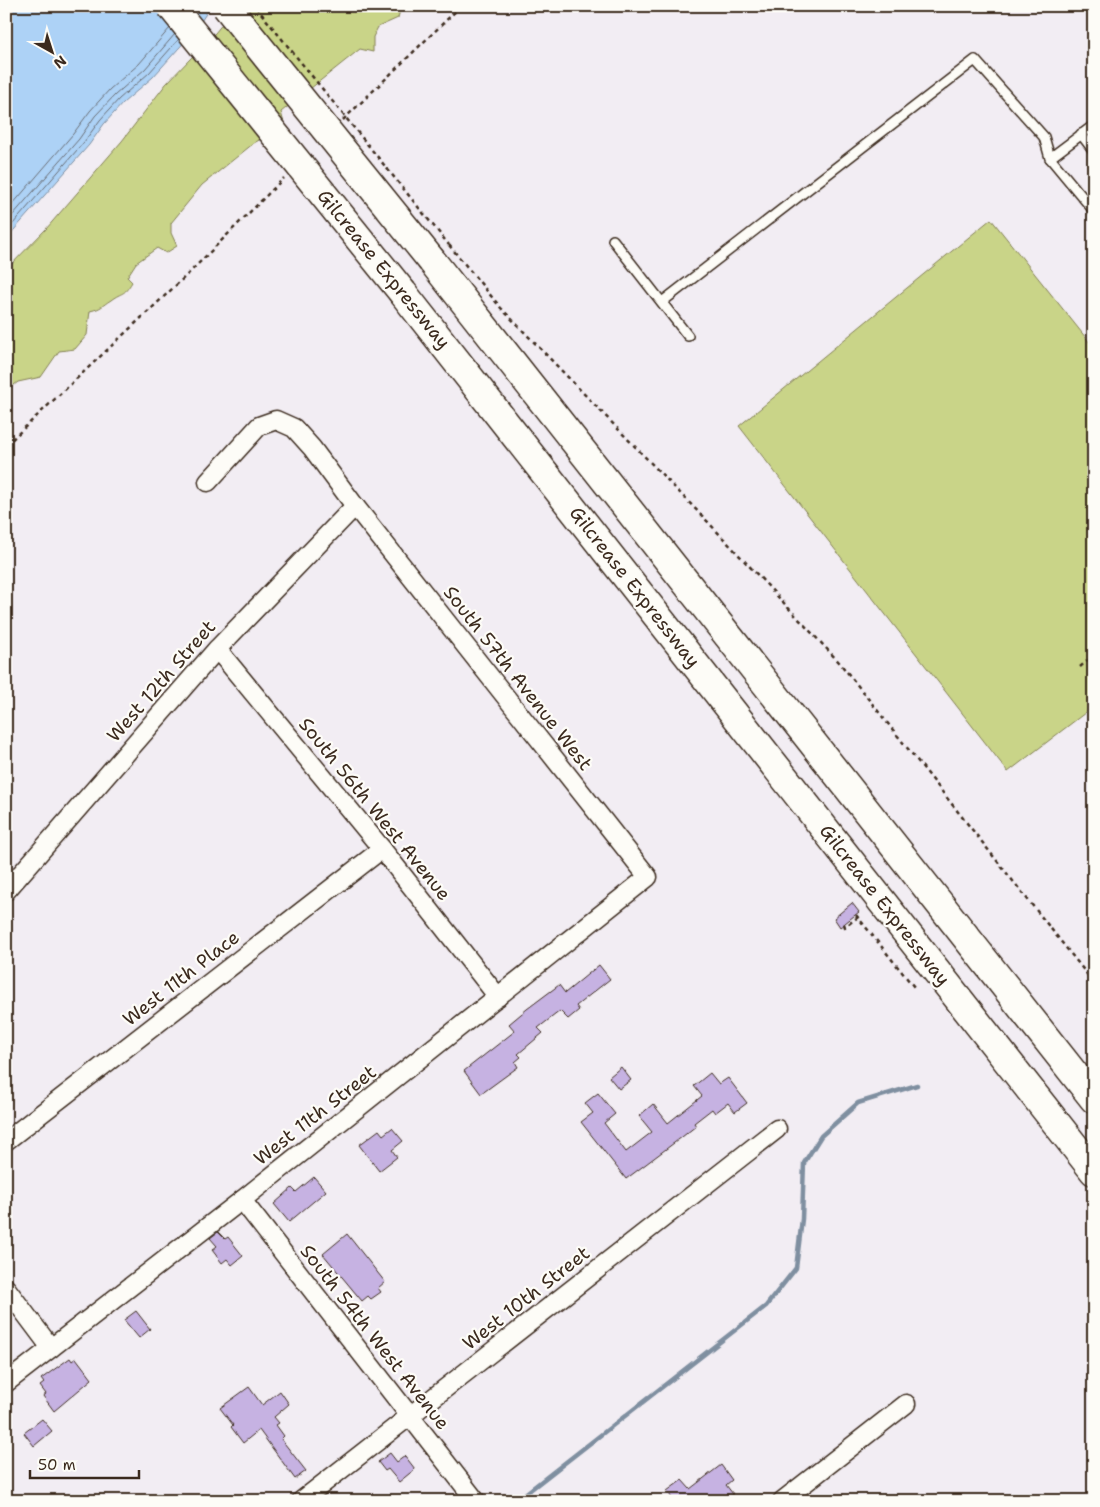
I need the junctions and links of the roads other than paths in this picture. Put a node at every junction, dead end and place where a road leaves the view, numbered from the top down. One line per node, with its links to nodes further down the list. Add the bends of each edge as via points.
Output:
1 (171, 6): 21 (highway, Gilcrease Expressway, bridge, via 404,292)
2 (226, 6): 18 (highway, bridge, via 441,253)
3 (1094, 125): 4 (lane)
4 (1081, 134): 5 (lane); 6 (lane)
5 (1094, 151)
6 (1050, 158): 7 (lane); 9 (lane, via 1044,137 975,60)
7 (1094, 211)
8 (613, 240): 9 (lane)
9 (662, 302): 10 (lane)
10 (688, 336)
11 (208, 482): 12 (street, South 57th Avenue West, via 260,426 276,420 294,428)
12 (355, 506): 13 (street, West 12th Street); 15 (street, South 57th Avenue West)
13 (217, 649): 14 (street, South 56th West Avenue); 16 (street, West 12th Street)
14 (382, 849): 17 (street, South 56th West Avenue); 20 (street, West 11th Place)
15 (648, 877): 17 (street, West 11th Street)
16 (6, 891)
17 (498, 997): 22 (street, West 11th Street)
18 (1094, 1099)
19 (777, 1129): 27 (street, West 10th Street)
20 (6, 1141)
21 (1094, 1171)
22 (242, 1200): 24 (street, West 11th Street); 27 (street, South 54th West Avenue)
23 (6, 1288): 24 (street)
24 (51, 1348): 25 (street, West 11th Street)
25 (6, 1383)
26 (906, 1404): 30 (street)
27 (410, 1416): 28 (street, West 10th Street); 29 (street, South 54th West Avenue)
28 (301, 1501)
29 (476, 1501)
30 (782, 1501)

